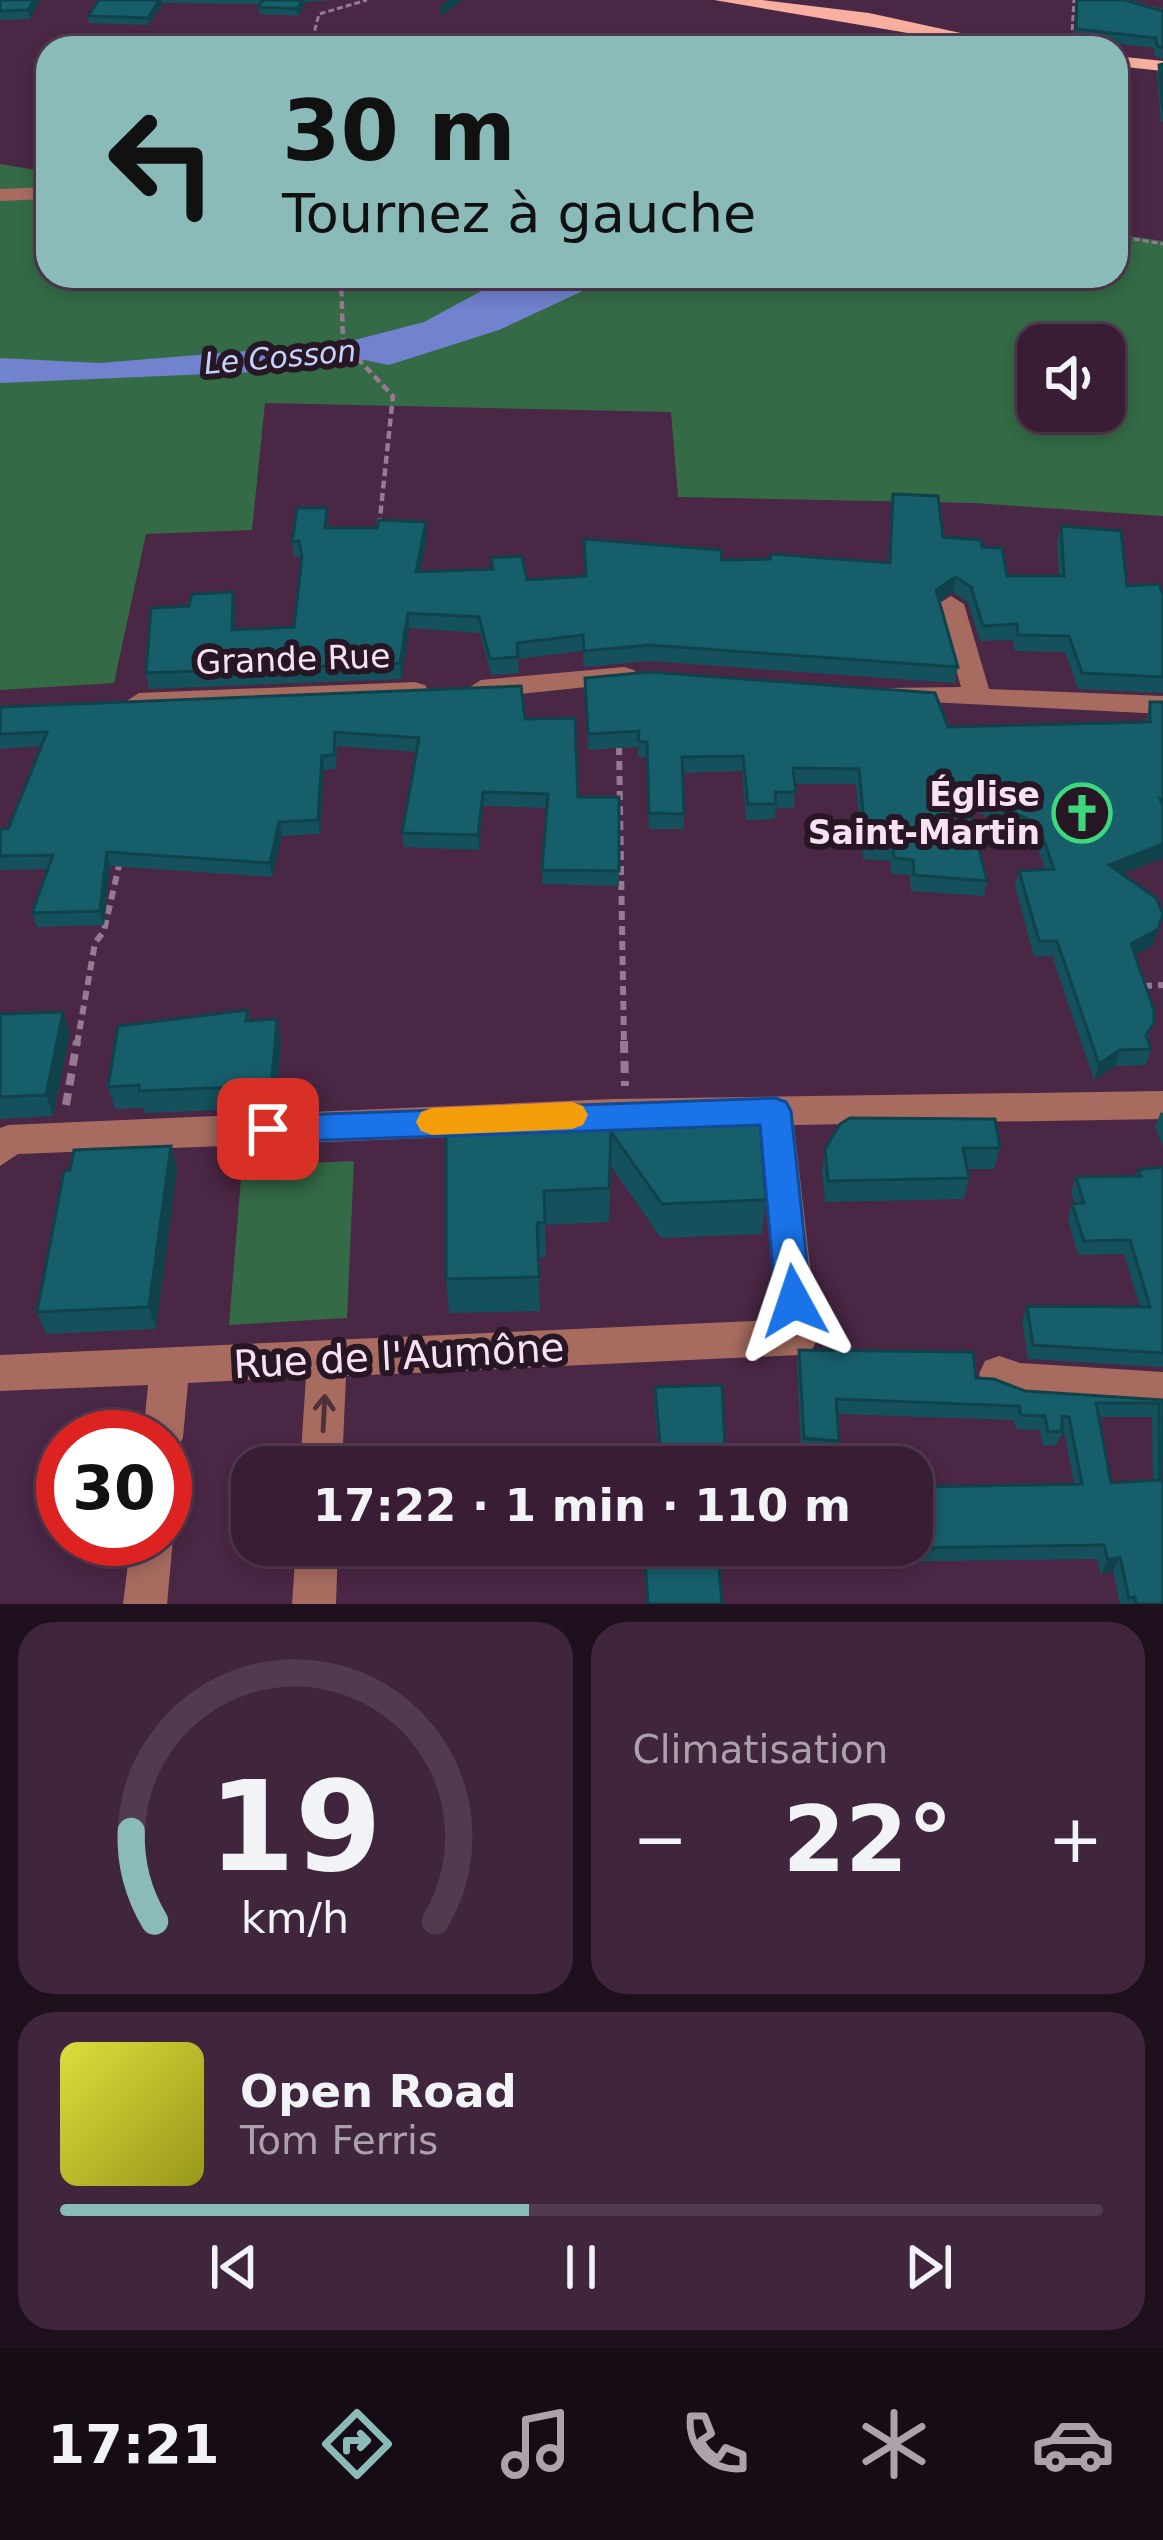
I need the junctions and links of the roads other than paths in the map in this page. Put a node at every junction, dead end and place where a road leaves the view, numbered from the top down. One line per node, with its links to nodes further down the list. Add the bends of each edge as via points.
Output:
1 (722, 0): 2 (main road)
2 (961, 36)
3 (1128, 62): 4 (main road)
4 (1163, 66)
5 (36, 194): 6 (street)
6 (0, 195)
7 (951, 604): 10 (street)
8 (633, 675): 11 (street, Grande Rue)
9 (866, 692): 10 (street)
10 (978, 699): 12 (street)
11 (108, 704)
12 (1163, 705)
13 (1163, 1105): 14 (street)
14 (775, 1111): 15 (street); 16 (street, Rue de l'Aumône, via 798,1337)
15 (3, 1144)
16 (327, 1359): 17 (street, Rue de l'Aumône); 22 (street, one-way to 16)
17 (170, 1366): 18 (street, Rue de l'Aumône); 21 (street)
18 (0, 1373)
19 (999, 1374): 20 (street)
20 (1163, 1391)
21 (166, 1410)
22 (322, 1446)
23 (150, 1566): 25 (street)
24 (316, 1566): 26 (street)
25 (146, 1604)
26 (314, 1604)

